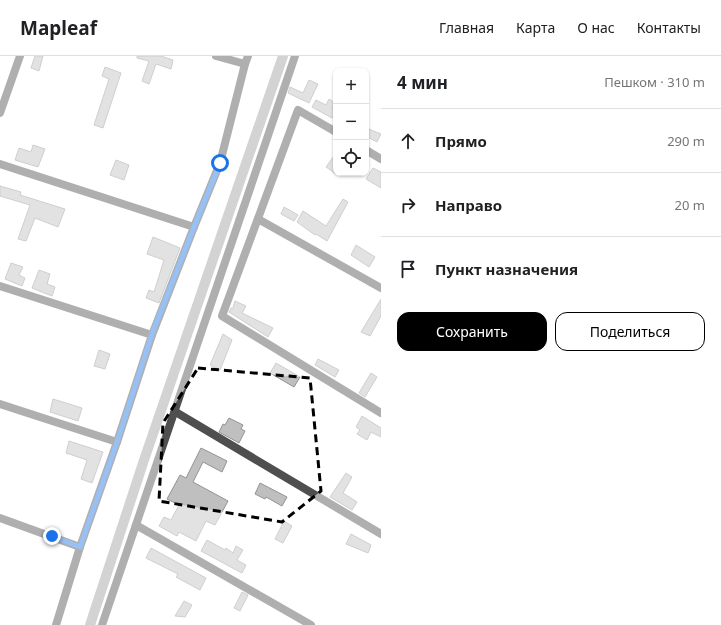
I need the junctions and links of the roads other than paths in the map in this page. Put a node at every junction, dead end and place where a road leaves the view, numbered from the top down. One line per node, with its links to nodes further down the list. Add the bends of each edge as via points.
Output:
1 (20, 56): 5 (street)
2 (216, 56): 4 (street)
3 (295, 56): 16 (street)
4 (246, 60): 11 (street, via 220,163)
5 (0, 113)
6 (333, 130): 10 (street, via 298,110)
7 (369, 152): 8 (street)
8 (381, 158)
9 (0, 164): 11 (street)
10 (258, 219): 13 (street); 17 (street, via 222,316)
11 (194, 227): 14 (street)
12 (0, 286): 14 (street)
13 (381, 288)
14 (152, 334): 18 (street)
15 (0, 404): 18 (street)
16 (174, 411): 20 (street); 21 (street)
17 (381, 413)
18 (117, 442): 22 (street)
19 (0, 518): 22 (street)
20 (136, 525): 24 (street); 25 (street)
21 (381, 534)
22 (80, 547): 23 (street)
23 (56, 625)
24 (102, 625)
25 (311, 625)

